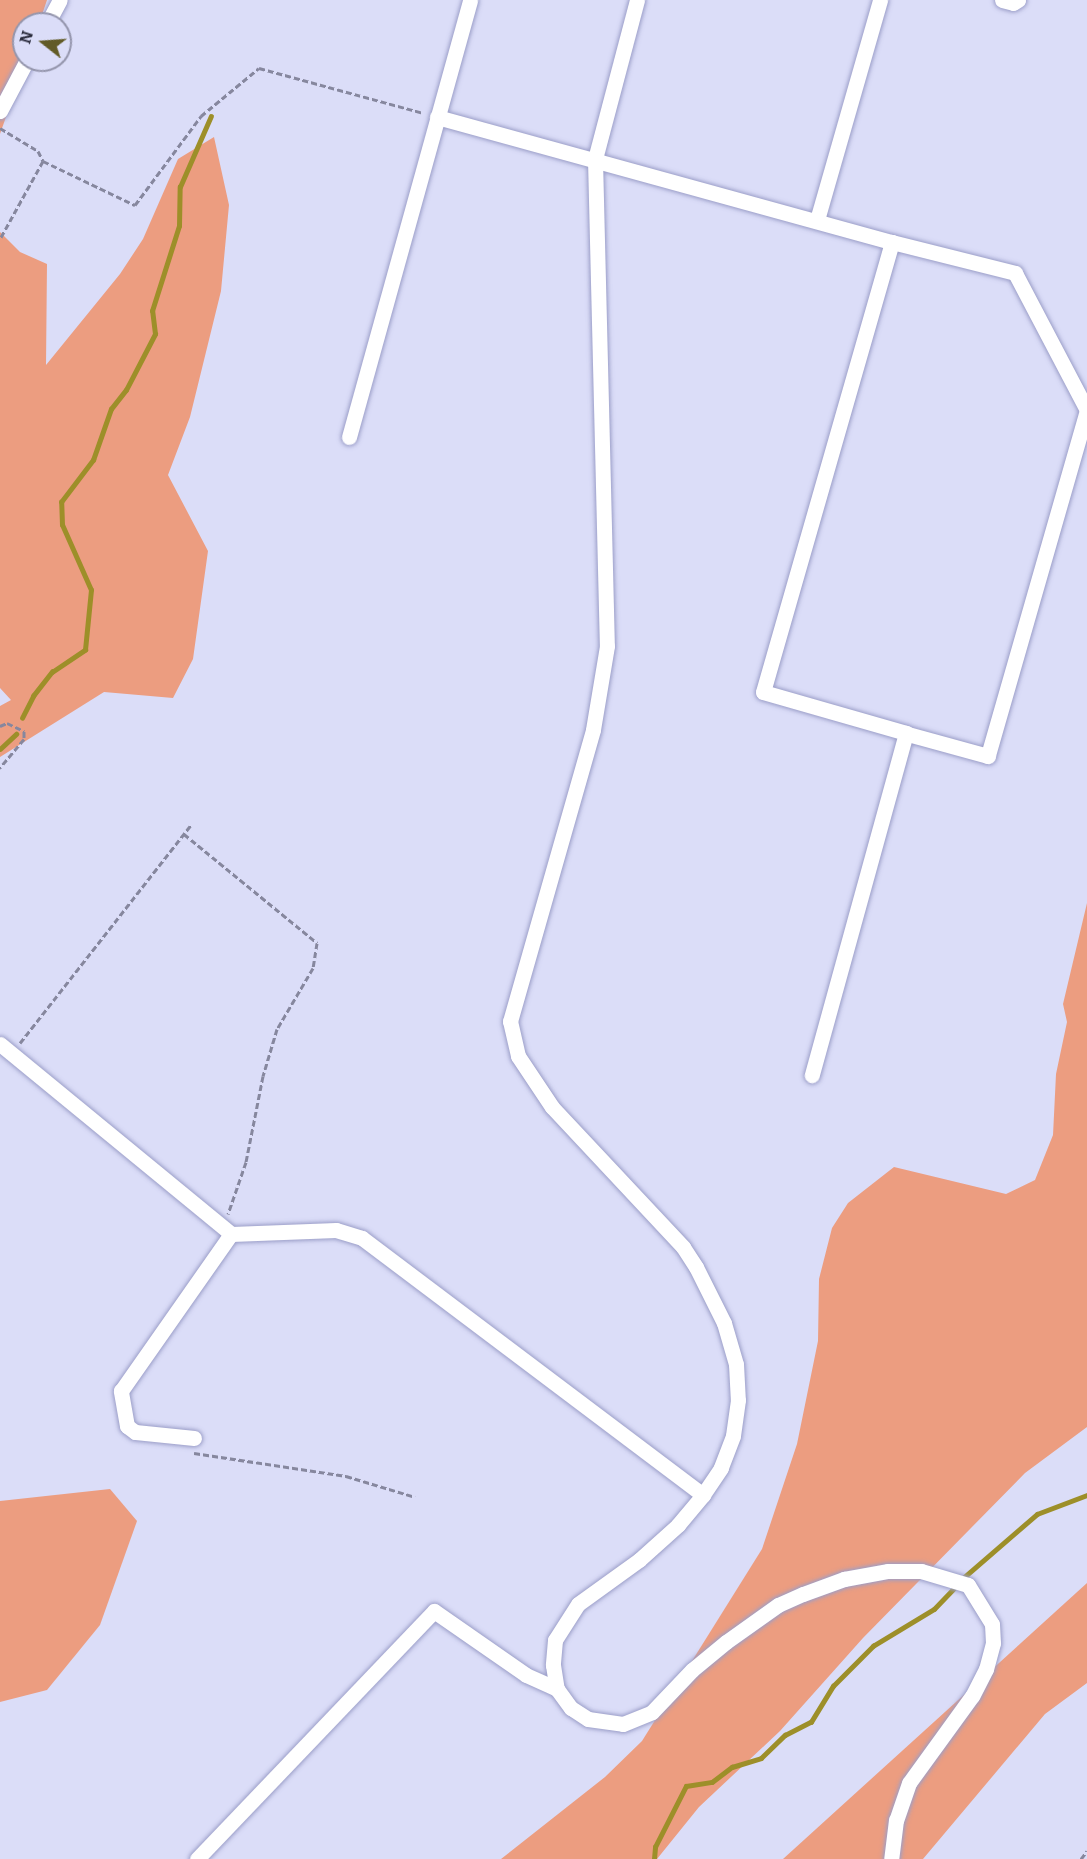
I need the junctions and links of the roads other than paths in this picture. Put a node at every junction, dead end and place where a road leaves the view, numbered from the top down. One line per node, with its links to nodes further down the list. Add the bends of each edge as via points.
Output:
1 (470, 0): 8 (street)
2 (637, 0): 9 (street)
3 (880, 0): 10 (street)
4 (1002, 0): 5 (street)
5 (1018, 0)
6 (21, 72): 7 (street)
7 (0, 111)
8 (437, 117): 9 (street); 12 (street)
9 (595, 159): 10 (street); 18 (street, via 607,646 593,730 510,1021 518,1056 552,1107 683,1247 724,1323 736,1364 738,1400 733,1436 721,1468)
10 (817, 220): 11 (street)
11 (892, 242): 13 (street, via 763,692); 13 (street, via 1015,273 1087,410 988,756)
12 (349, 437)
13 (904, 733): 15 (street)
14 (6, 1049): 16 (street)
15 (812, 1075)
16 (226, 1230): 17 (street, via 121,1391 127,1426 135,1432); 18 (street, via 336,1230 362,1238)
17 (191, 1445)
18 (703, 1495): 19 (street, via 678,1525 639,1560 578,1604 564,1621 555,1640)
19 (557, 1689): 20 (street, via 526,1676 434,1611); 21 (street, via 571,1708 588,1719 623,1724 652,1712 692,1670 778,1605 844,1579 888,1571 921,1571 961,1582 992,1624 993,1643 972,1696 909,1783 896,1820)
20 (197, 1859)
21 (891, 1859)

